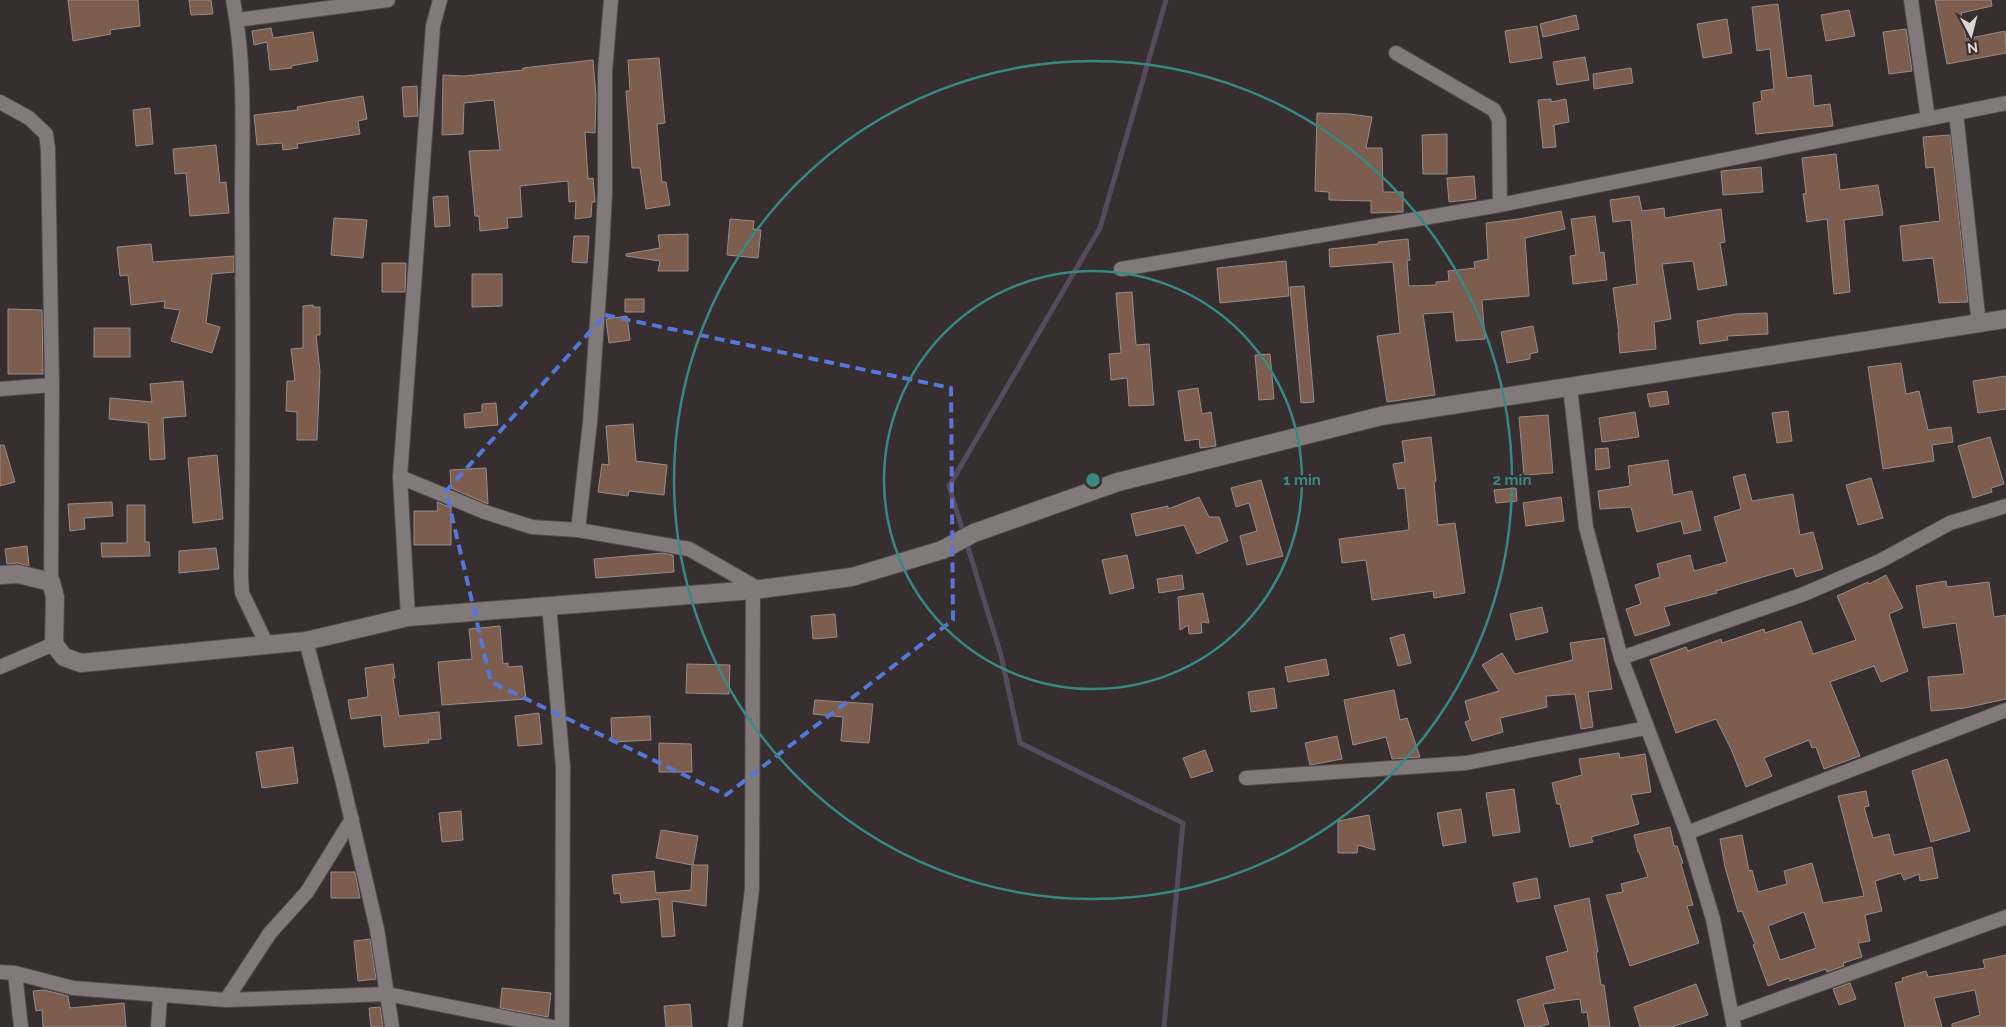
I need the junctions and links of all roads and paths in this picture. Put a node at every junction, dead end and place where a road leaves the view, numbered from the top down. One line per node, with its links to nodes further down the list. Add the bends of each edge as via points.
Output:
1 (234, 0): 6 (street)
2 (388, 0): 6 (street)
3 (440, 0): 19 (street, via 434,26)
4 (611, 0): 21 (street, via 604,71 602,251 590,422)
5 (1910, 0): 11 (street)
6 (237, 20): 29 (street, via 244,108 244,403 240,575 242,593)
7 (1396, 53): 12 (street, via 1494,110 1499,120)
8 (0, 102): 16 (street, via 29,118 46,134)
9 (2006, 104): 10 (street)
10 (1956, 114): 11 (street); 15 (street)
11 (1928, 119): 12 (street)
12 (1500, 205): 13 (street)
13 (1121, 269)
14 (2006, 319): 15 (street)
15 (1979, 325): 17 (street)
16 (52, 385): 18 (street); 23 (street)
17 (1570, 387): 24 (street, via 1381,416 1118,482 974,533 942,550 852,577); 30 (street, via 1586,527)
18 (0, 389)
19 (400, 477): 21 (street, via 485,512 532,527); 26 (street)
20 (2006, 506): 30 (street, via 1950,524 1880,561 1804,594)
21 (578, 530): 24 (street, via 689,549)
22 (0, 575): 23 (street, via 18,574)
23 (51, 582): 28 (street, via 55,597)
24 (756, 589): 25 (street); 49 (street, via 752,889)
25 (549, 604): 26 (street); 48 (street, via 562,767)
26 (408, 616): 27 (street)
27 (306, 641): 29 (street); 35 (street)
28 (54, 644): 29 (street, via 64,657 81,663); 31 (street)
29 (267, 645)
30 (1620, 658): 33 (street)
31 (0, 667)
32 (2006, 710): 36 (street)
33 (1646, 728): 34 (street, via 1466,763); 36 (street)
34 (1246, 778)
35 (352, 819): 41 (street); 42 (street, via 306,892 270,933)
36 (1687, 833): 43 (street, via 1713,919)
37 (2006, 917): 43 (street)
38 (0, 972): 39 (street)
39 (15, 973): 40 (street, via 73,988); 44 (street)
40 (160, 994): 42 (street); 45 (street)
41 (388, 994): 42 (street); 46 (street); 47 (street)
42 (226, 1000)
43 (1733, 1022)
44 (21, 1027)
45 (158, 1027)
46 (392, 1027)
47 (553, 1027)
48 (562, 1027)
49 (735, 1027)

